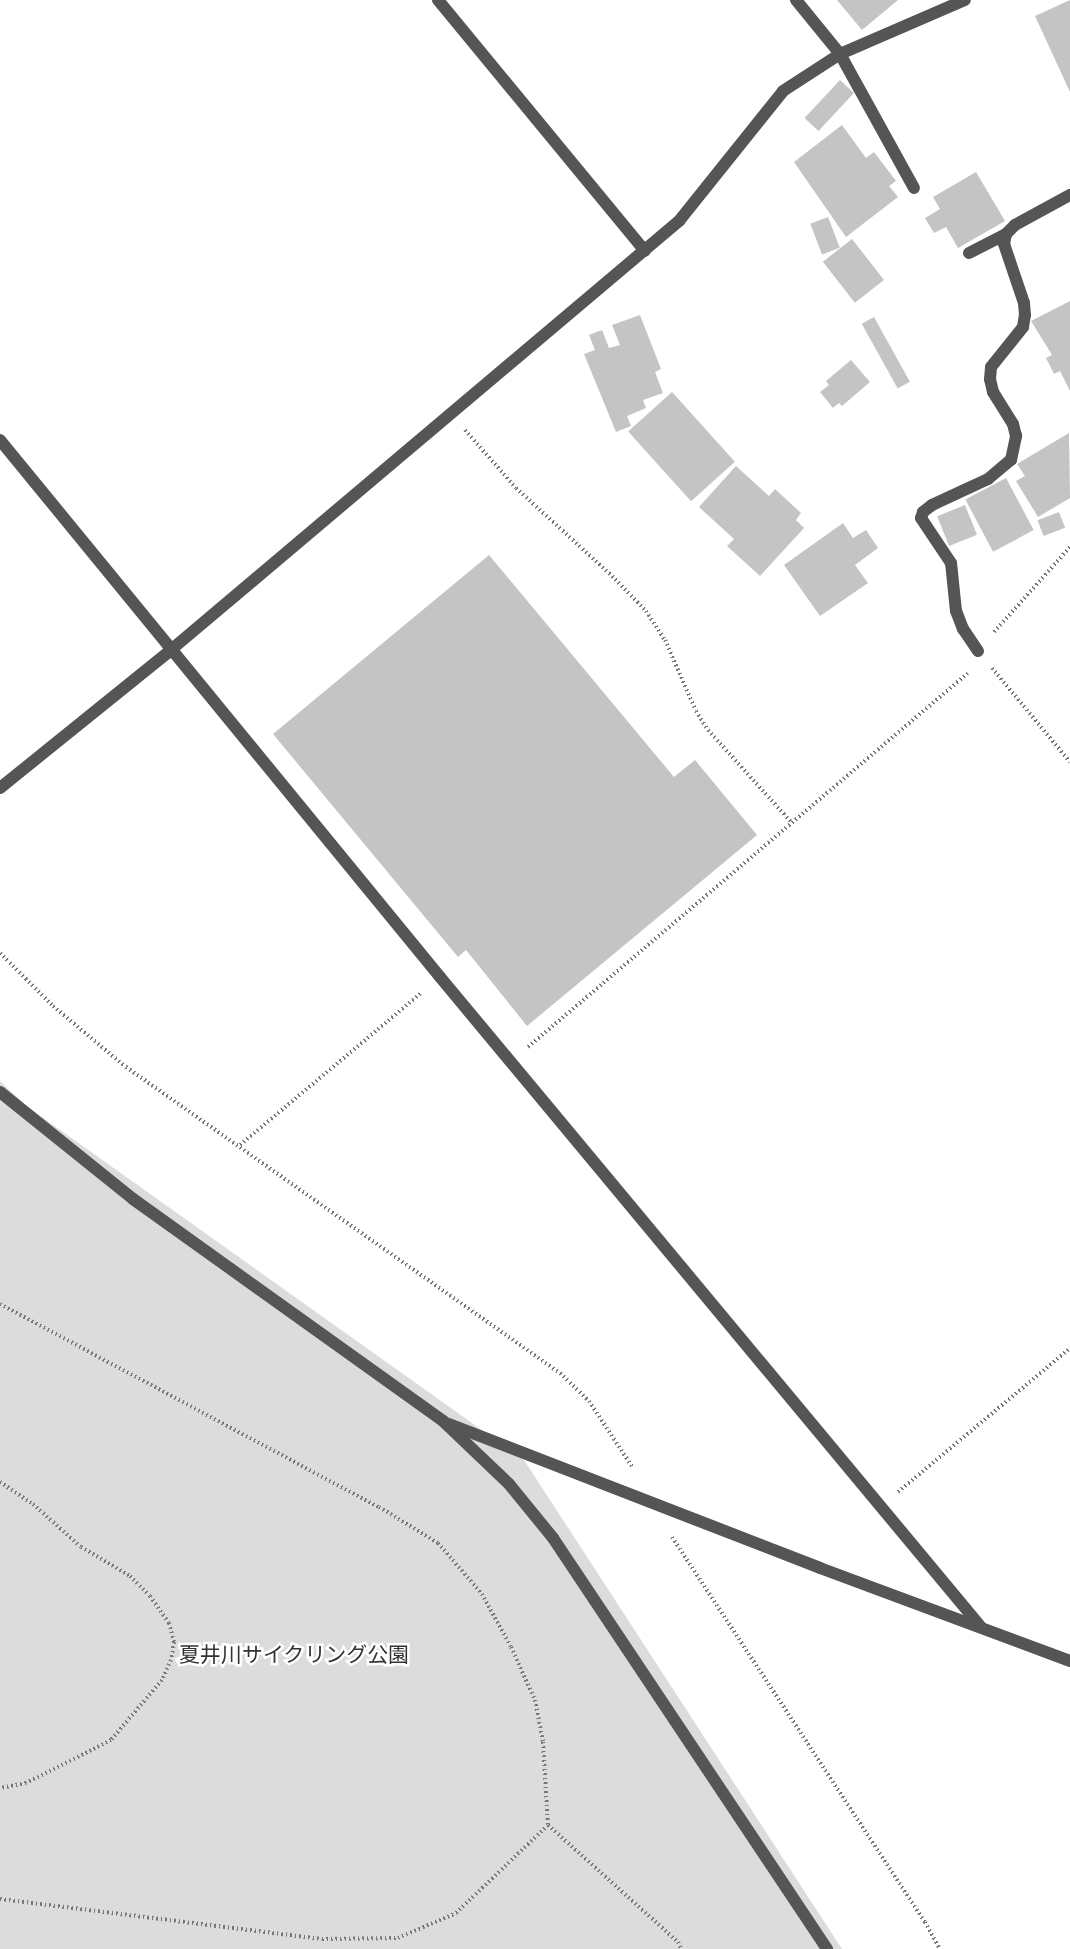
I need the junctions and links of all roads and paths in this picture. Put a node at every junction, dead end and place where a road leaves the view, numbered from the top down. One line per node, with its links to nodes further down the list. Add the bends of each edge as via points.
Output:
1 (438, 0): 8 (street)
2 (796, 0): 4 (street)
3 (965, 0): 4 (street)
4 (840, 54): 5 (street); 8 (street, via 783,91 679,221)
5 (914, 188)
6 (1070, 195): 7 (street, via 1015,225)
7 (1006, 234): 9 (street); 14 (street, via 1004,244 1025,315 1023,327 991,367 990,379 993,392 1013,424 1014,451 998,473 939,500 921,518 951,563 956,612)
8 (645, 251): 10 (street)
9 (969, 254)
10 (451, 414): 13 (street); 17 (path, via 516,488 646,611 665,640 708,730)
11 (0, 440): 13 (street)
12 (1070, 547): 14 (path)
13 (172, 649): 16 (street); 19 (street)
14 (978, 651): 15 (path); 17 (path, via 970,671)
15 (1070, 762)
16 (0, 788)
17 (792, 823): 20 (path)
18 (0, 953): 22 (path, via 53,1006 126,1067)
19 (440, 977): 20 (street); 22 (path)
20 (510, 1062): 28 (street)
21 (0, 1092): 25 (street, via 133,1199)
22 (240, 1145): 27 (path, via 560,1372 589,1401 612,1433)
23 (0, 1304): 32 (path, via 380,1507 438,1543 482,1594 512,1647 535,1701 543,1742)
24 (1070, 1348): 28 (path)
25 (444, 1422): 27 (street); 35 (street, via 509,1484 553,1538)
26 (0, 1482): 31 (path, via 33,1504 81,1547 130,1576 169,1623 174,1642 162,1680 111,1740 26,1783)
27 (653, 1503): 29 (street); 36 (path)
28 (880, 1507): 29 (street)
29 (981, 1627): 30 (street)
30 (1070, 1661)
31 (0, 1788)
32 (548, 1825): 33 (path, via 456,1913 398,1938 322,1939); 34 (path)
33 (0, 1899)
34 (681, 1949)
35 (827, 1949)
36 (940, 1949)

